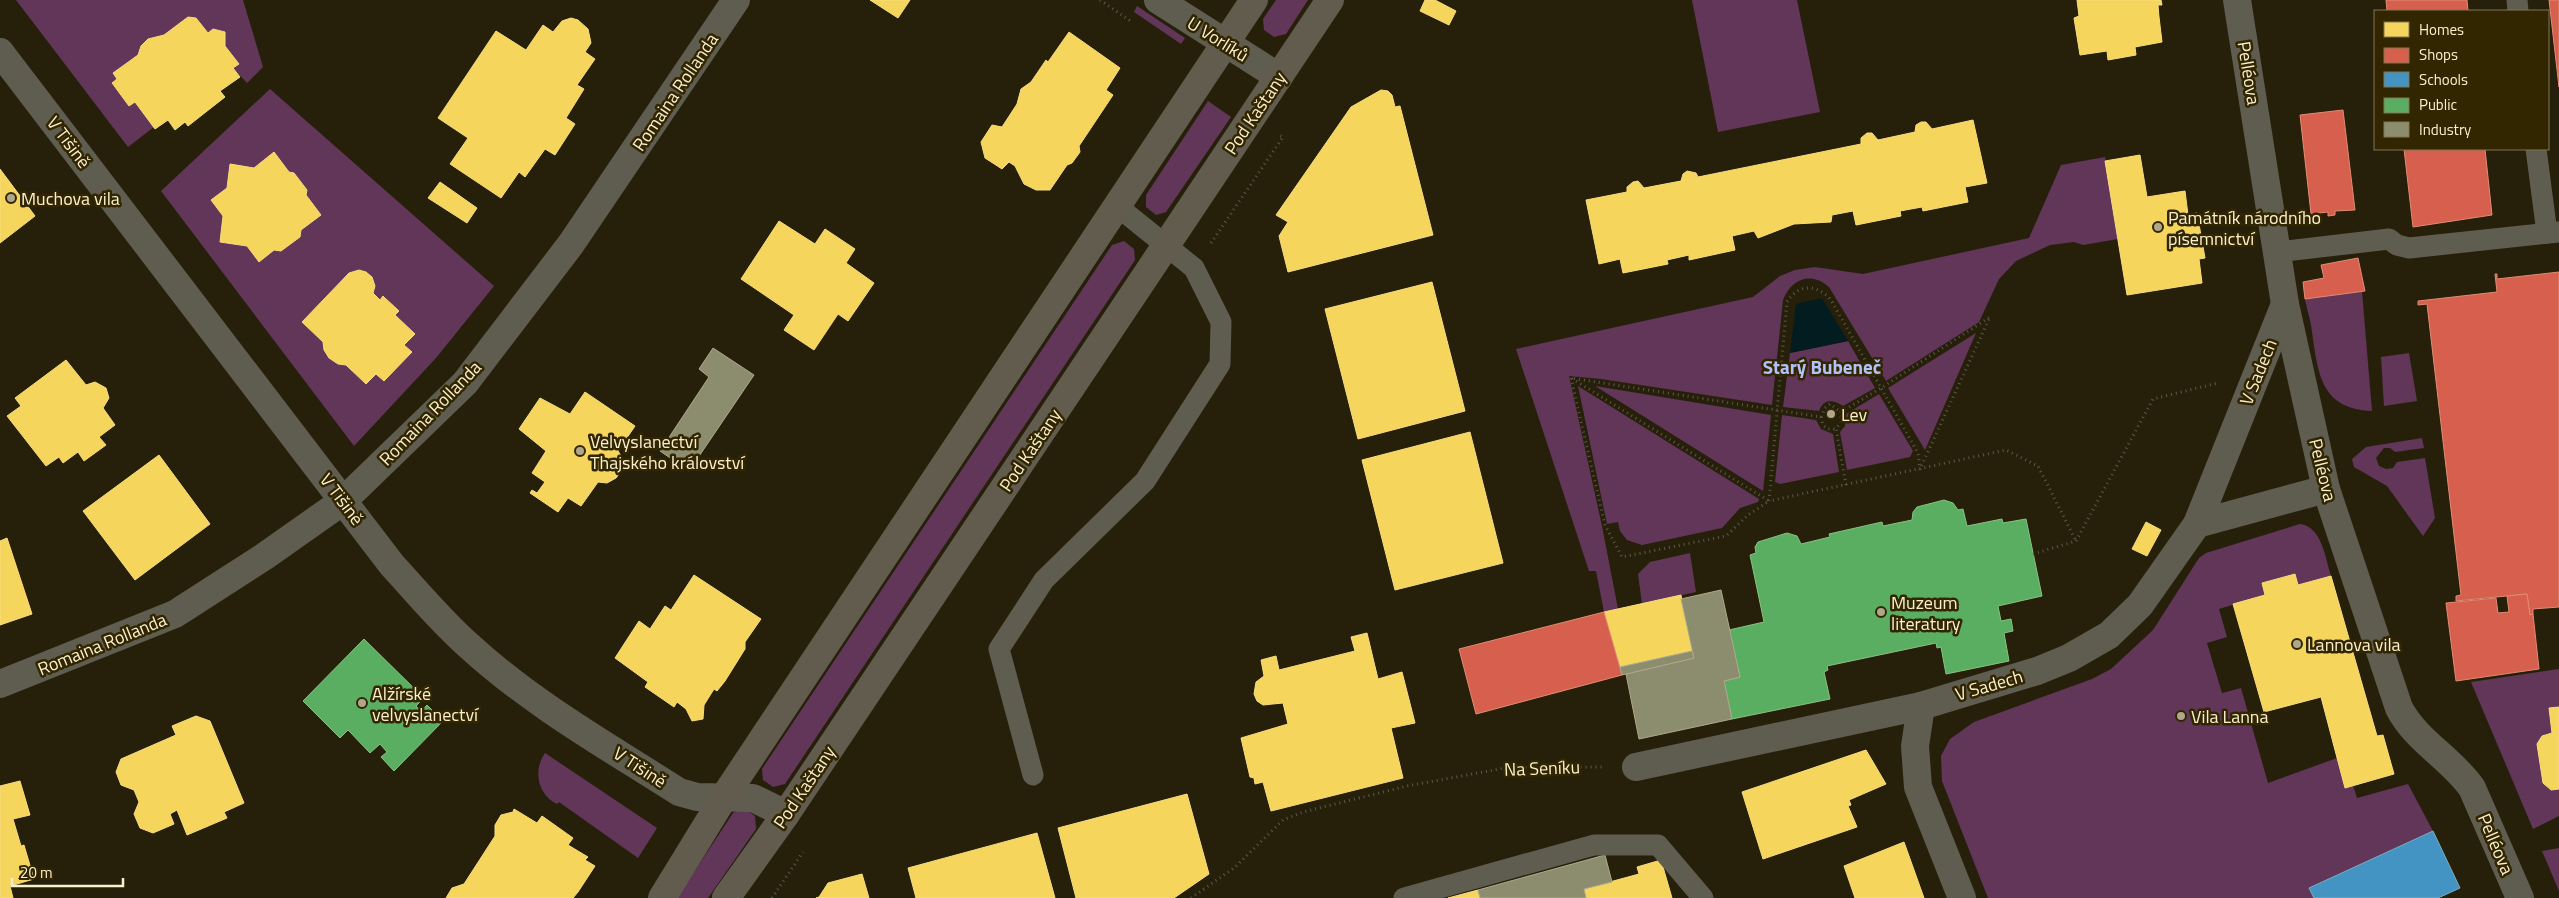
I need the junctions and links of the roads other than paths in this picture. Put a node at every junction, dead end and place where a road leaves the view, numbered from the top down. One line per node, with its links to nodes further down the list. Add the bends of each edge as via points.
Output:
1 (736, 0): 16 (street, Romaina Rollanda, via 571,244 465,383)
2 (1158, 0): 6 (street, U Vorlíků)
3 (1254, 0): 6 (main road)
4 (1330, 0): 8 (main road, Pod Kaštany)
5 (2237, 0): 13 (street, Pelléova)
6 (1225, 43): 8 (street, U Vorlíků); 10 (main road)
7 (0, 52): 16 (street, V Tišině)
8 (1278, 77): 12 (main road, Pod Kaštany)
9 (2536, 150): 11 (lane)
10 (1117, 206): 12 (lane); 22 (main road)
11 (2553, 233): 13 (lane, via 2409,248 2389,239)
12 (1166, 246): 21 (lane, via 1194,268 1221,322 1220,364 1145,481 1044,580 999,649); 23 (main road, Pod Kaštany)
13 (2277, 252): 14 (street, Pelléova)
14 (2285, 304): 15 (street, Pelléova); 17 (street, V Sadech)
15 (2326, 489): 17 (street); 29 (street, Pelléova, via 2399,708 2419,736 2460,772 2472,788)
16 (343, 501): 18 (street, Romaina Rollanda, via 266,556 175,614); 22 (street, V Tišině, via 392,565 432,610 468,646 533,697 679,792 697,798)
17 (2197, 524): 19 (street, V Sadech, via 2140,605 2109,635 2037,672)
18 (0, 684)
19 (1921, 706): 20 (street); 28 (street, via 1915,746 1918,787)
20 (1636, 767)
21 (1033, 775)
22 (724, 797): 23 (street, V Tišině, via 753,798); 24 (main road)
23 (786, 814): 25 (main road, Pod Kaštany)
24 (662, 898)
25 (726, 898)
26 (1404, 898): 27 (lane, via 1594,845 1658,845)
27 (1703, 898)
28 (1962, 898)
29 (2520, 898)

